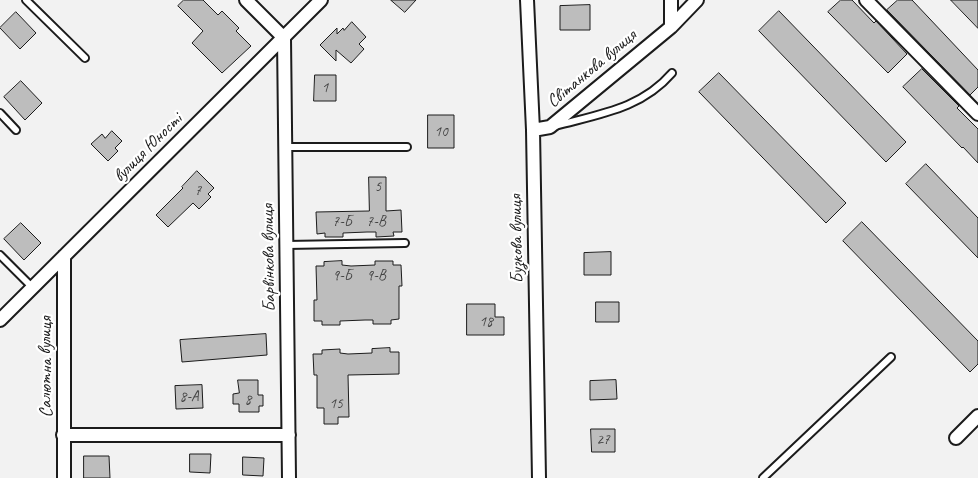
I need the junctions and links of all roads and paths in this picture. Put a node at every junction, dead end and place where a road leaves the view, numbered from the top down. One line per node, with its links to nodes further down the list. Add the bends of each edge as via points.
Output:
1 (26, 0): 10 (lane)
2 (246, 0): 9 (street)
3 (321, 0): 9 (street, вулиця Юності)
4 (527, 0): 16 (street, Бузкова вулиця)
5 (671, 0): 8 (street)
6 (697, 0): 8 (street, Світанкова вулиця)
7 (866, 0): 13 (street)
8 (671, 27): 14 (street, Світанкова вулиця)
9 (284, 38): 17 (street, Барвінкова вулиця); 22 (street, вулиця Юності)
10 (86, 58)
11 (672, 73): 14 (lane, via 660,87 629,106)
12 (0, 113): 15 (lane)
13 (978, 114)
14 (550, 128): 16 (street, Світанкова вулиця)
15 (16, 130)
16 (533, 130): 32 (street, Бузкова вулиця)
17 (285, 147): 18 (lane); 20 (street, Барвінкова вулиця)
18 (407, 148)
19 (405, 243): 20 (lane)
20 (286, 245): 27 (street, Барвінкова вулиця)
21 (0, 256): 23 (lane)
22 (64, 256): 23 (street, вулиця Юності); 28 (street, Салютна вулиця)
23 (32, 288): 24 (street, вулиця Юності)
24 (0, 320)
25 (891, 357): 33 (lane)
26 (978, 416): 29 (street)
27 (289, 434): 28 (street); 31 (street, Барвінкова вулиця)
28 (63, 435): 30 (street, Салютна вулиця)
29 (956, 438)
30 (64, 478)
31 (290, 478)
32 (540, 478)
33 (763, 478)

